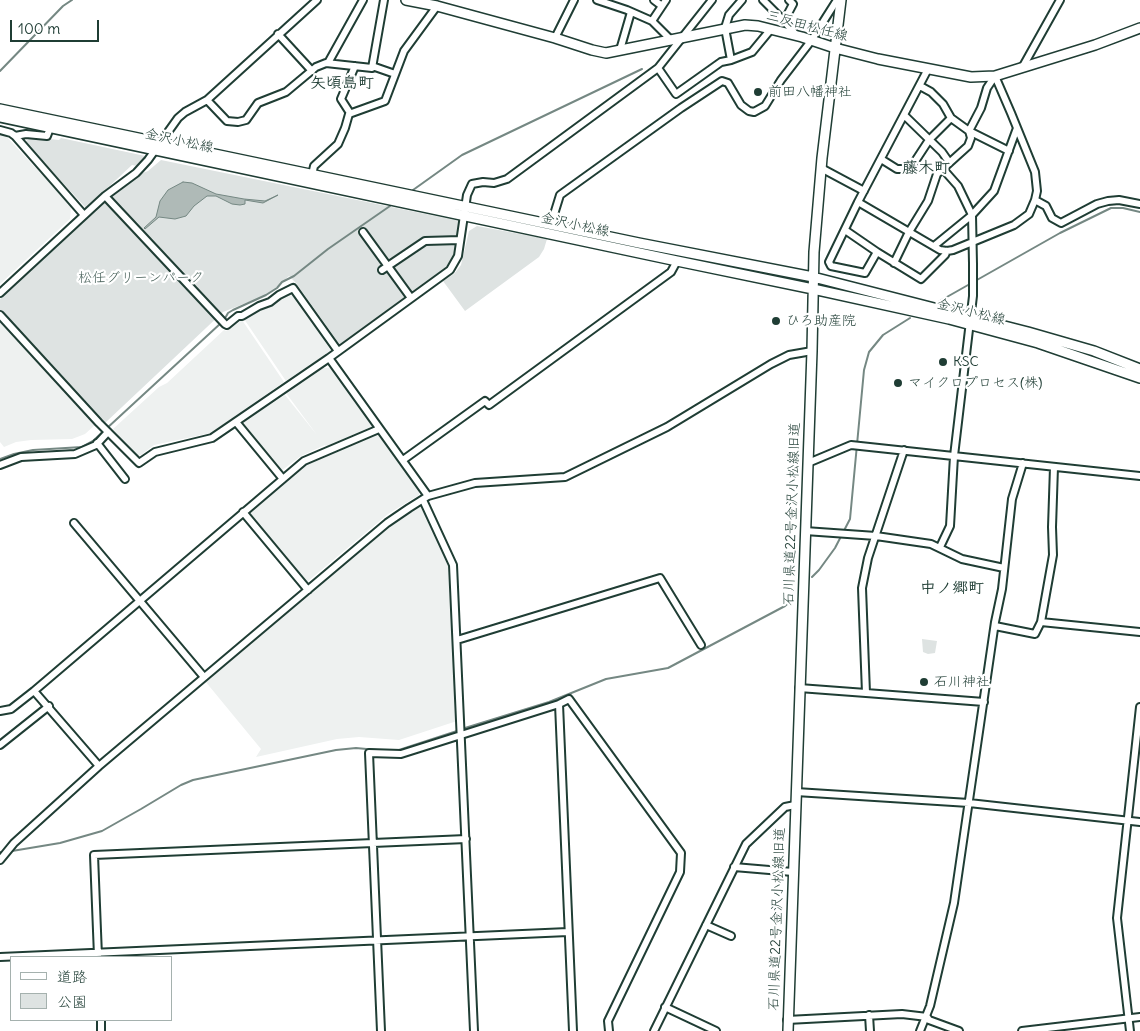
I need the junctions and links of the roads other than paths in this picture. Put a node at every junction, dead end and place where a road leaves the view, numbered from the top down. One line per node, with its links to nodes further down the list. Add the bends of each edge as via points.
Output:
1 (317, 0): 22 (street)
2 (363, 0): 31 (street)
3 (384, 0): 33 (street)
4 (406, 0): 15 (main road, 三反田松任線)
5 (574, 0): 25 (street)
6 (597, 0): 16 (street)
7 (654, 0): 14 (street)
8 (712, 0): 23 (street)
9 (742, 0): 19 (street, via 729,15)
10 (763, 0): 18 (street)
11 (789, 0): 18 (street, via 793,4)
12 (1060, 0): 35 (street)
13 (840, 1): 27 (street); 28 (main road, 石川県道22号金沢小松線旧道)
14 (664, 3): 17 (street)
15 (437, 6): 25 (main road, 三反田松任線); 38 (street, via 404,51)
16 (631, 12): 17 (street); 29 (street)
17 (652, 21): 26 (street)
18 (784, 21): 24 (street)
19 (725, 28): 21 (main road, 三反田松任線, via 745,25); 23 (main road, 三反田松任線); 30 (street)
20 (1140, 28): 35 (main road, 三反田松任線)
21 (771, 29): 24 (main road, 三反田松任線); 30 (street, via 752,52)
22 (278, 34): 37 (street); 41 (street)
23 (685, 36): 26 (main road, 三反田松任線); 34 (street)
24 (797, 36): 27 (main road, 三反田松任線)
25 (555, 38): 29 (main road, 三反田松任線, via 606,53)
26 (670, 39): 29 (main road, 三反田松任線)
27 (811, 41): 28 (main road, 三反田松任線); 68 (street, via 765,106 749,111 728,83 722,81 560,195)
28 (835, 48): 36 (main road, 三反田松任線); 57 (main road, 石川県道22号金沢小松線旧道)
29 (620, 50)
30 (731, 60): 34 (street, via 721,62 676,94)
31 (328, 63): 32 (street); 37 (street)
32 (354, 66): 33 (street); 43 (street, via 341,99)
33 (372, 66): 38 (street)
34 (658, 68): 65 (street, via 507,179 472,184)
35 (1022, 68): 39 (main road, 三反田松任線)
36 (928, 69): 39 (main road, 三反田松任線); 40 (street)
37 (312, 71): 41 (street, via 286,92 258,103 246,120 227,121)
38 (395, 74): 43 (street, via 385,101)
39 (994, 76): 48 (street); 50 (street)
40 (920, 86): 44 (street); 46 (street, via 943,104)
41 (207, 100): 53 (street, via 178,118)
42 (0, 109): 53 (main road, 金沢小松線)
43 (350, 113): 59 (street, via 338,144 314,166)
44 (904, 115): 52 (street); 55 (street)
45 (0, 117): 47 (main road, 金沢小松線)
46 (951, 118): 50 (street); 52 (street)
47 (50, 128): 51 (street, via 47,136); 53 (main road, 金沢小松線)
48 (1017, 128): 54 (street); 62 (street, via 1035,172)
49 (0, 130): 51 (street)
50 (969, 131): 54 (street); 56 (street, via 968,146)
51 (15, 136): 66 (street)
52 (929, 140): 55 (street, via 910,169 897,169); 56 (street)
53 (158, 146): 59 (main road, 金沢小松線); 61 (street, via 136,173); 65 (main road, 金沢小松線)
54 (1009, 151): 67 (street, via 994,191)
55 (881, 159): 60 (street)
56 (949, 162): 58 (street)
57 (821, 168): 60 (street); 80 (main road, 石川県道22号金沢小松線旧道)
58 (943, 169): 67 (street, via 958,186); 71 (street, via 937,174 928,201)
59 (312, 175): 65 (main road, 金沢小松線)
60 (864, 191): 63 (street)
61 (105, 196): 66 (street); 86 (street, via 227,325 293,288)
62 (1035, 200): 64 (street, via 1046,206 1052,218 1062,223 1108,201); 73 (street, via 1029,214 1014,225)
63 (858, 202): 69 (street); 71 (street)
64 (1140, 204)
65 (465, 211): 68 (main road, 金沢小松線); 72 (street); 77 (main road, 金沢小松線)
66 (84, 215): 82 (street)
67 (972, 215): 73 (street); 74 (street)
68 (552, 224): 80 (main road, 金沢小松線)
69 (845, 230): 76 (street); 76 (street, via 829,262 831,266 865,273)
70 (362, 232): 79 (street)
71 (909, 232): 74 (street); 78 (street)
72 (460, 240): 79 (street, via 425,241); 83 (street, via 458,256 450,270)
73 (973, 242): 75 (street); 85 (street, via 973,291)
74 (934, 246): 75 (street)
75 (947, 251): 78 (street, via 921,279)
76 (877, 252): 78 (street)
77 (677, 262): 81 (main road, 金沢小松線); 97 (street, via 671,272 489,406 485,401)
78 (894, 263)
79 (385, 268): 83 (street)
80 (813, 277): 81 (main road, 石川県道22号金沢小松線旧道); 85 (main road, 金沢小松線)
81 (813, 289): 85 (main road, 金沢小松線); 87 (main road, 石川県道22号金沢小松線旧道)
82 (0, 293)
83 (411, 298): 86 (street)
84 (0, 314): 93 (street)
85 (969, 320): 89 (main road, 金沢小松線, via 1094,352); 90 (main road, 金沢小松線); 96 (street)
86 (338, 351): 88 (street)
87 (812, 351): 98 (main road, 石川県道22号金沢小松線旧道); 105 (street, via 790,355 771,364 667,426 565,477 475,482)
88 (329, 358): 91 (street); 92 (street)
89 (1140, 369)
90 (1140, 378)
91 (236, 422): 93 (street, via 212,438 155,452 139,463); 103 (street)
92 (379, 428): 97 (street); 103 (street, via 304,461)
93 (106, 429): 94 (street)
94 (97, 444): 100 (street, via 76,454 21,457); 104 (street)
95 (904, 450): 96 (street); 98 (street, via 851,445); 109 (street)
96 (954, 456): 99 (street); 110 (street, via 950,526)
97 (403, 460): 105 (street)
98 (808, 463): 108 (main road, 石川県道22号金沢小松線旧道)
99 (1023, 464): 101 (street); 111 (street, via 1012,499)
100 (0, 465)
101 (1054, 467): 102 (street); 114 (street, via 1053,555)
102 (1140, 476)
103 (282, 479): 106 (street)
104 (125, 480)
105 (426, 498): 112 (street, via 387,523); 117 (street, via 454,565)
106 (243, 512): 112 (street); 113 (street)
107 (74, 524): 113 (street)
108 (805, 531): 109 (street); 120 (main road, 石川県道22号金沢小松線旧道)
109 (876, 536): 110 (street); 122 (street, via 862,588)
110 (940, 547): 111 (street, via 962,559)
111 (1004, 568): 115 (street)
112 (308, 590): 119 (street)
113 (139, 601): 119 (street); 121 (street)
114 (1041, 622): 115 (street, via 1035,634); 116 (street)
115 (995, 626): 123 (street)
116 (1140, 632)
117 (457, 640): 118 (street, via 660,578); 128 (street)
118 (701, 645)
119 (204, 677): 130 (street)
120 (799, 688): 122 (street); 131 (main road, 石川県道22号金沢小松線旧道)
121 (34, 691): 125 (street); 127 (street, via 10,709)
122 (866, 693): 123 (street)
123 (984, 702): 132 (street)
124 (559, 704): 128 (street); 142 (street); 157 (street, via 569,699 681,853 680,872 608,1021)
125 (49, 706): 129 (street); 130 (street)
126 (1140, 706): 134 (street)
127 (0, 711)
128 (460, 736): 136 (street); 137 (street, via 401,754 369,753)
129 (0, 745)
130 (99, 766): 138 (street, via 14,843)
131 (796, 792): 132 (street); 133 (main road, 石川県道22号金沢小松線旧道)
132 (969, 804): 134 (street); 150 (street, via 954,903)
133 (795, 805): 139 (street, via 785,807 746,844); 140 (main road, 石川県道22号金沢小松線旧道)
134 (1128, 821): 135 (street); 152 (street, via 1117,918)
135 (1140, 822)
136 (466, 839): 137 (street); 144 (street)
137 (372, 842): 145 (street); 146 (street, via 94,855)
138 (0, 860)
139 (734, 868): 140 (street); 141 (street)
140 (793, 872): 153 (main road, 石川県道22号金沢小松線旧道)
141 (706, 924): 143 (street); 148 (street)
142 (568, 932): 144 (street); 156 (street)
143 (731, 936)
144 (471, 937): 145 (street); 155 (street)
145 (377, 940): 146 (street); 154 (street)
146 (98, 955): 147 (street)
147 (49, 956)
148 (665, 1007): 158 (street); 159 (street)
149 (869, 1015): 150 (street); 153 (street); 161 (street)
150 (927, 1017): 162 (street); 163 (street)
151 (1140, 1018): 152 (street)
152 (1128, 1019): 164 (street); 165 (street)
153 (788, 1020): 160 (main road, 石川県道22号金沢小松線旧道)
154 (381, 1031)
155 (474, 1031)
156 (573, 1031)
157 (609, 1031)
158 (654, 1031)
159 (716, 1031)
160 (788, 1031)
161 (870, 1031)
162 (920, 1031)
163 (960, 1031)
164 (1022, 1031)
165 (1130, 1031)

